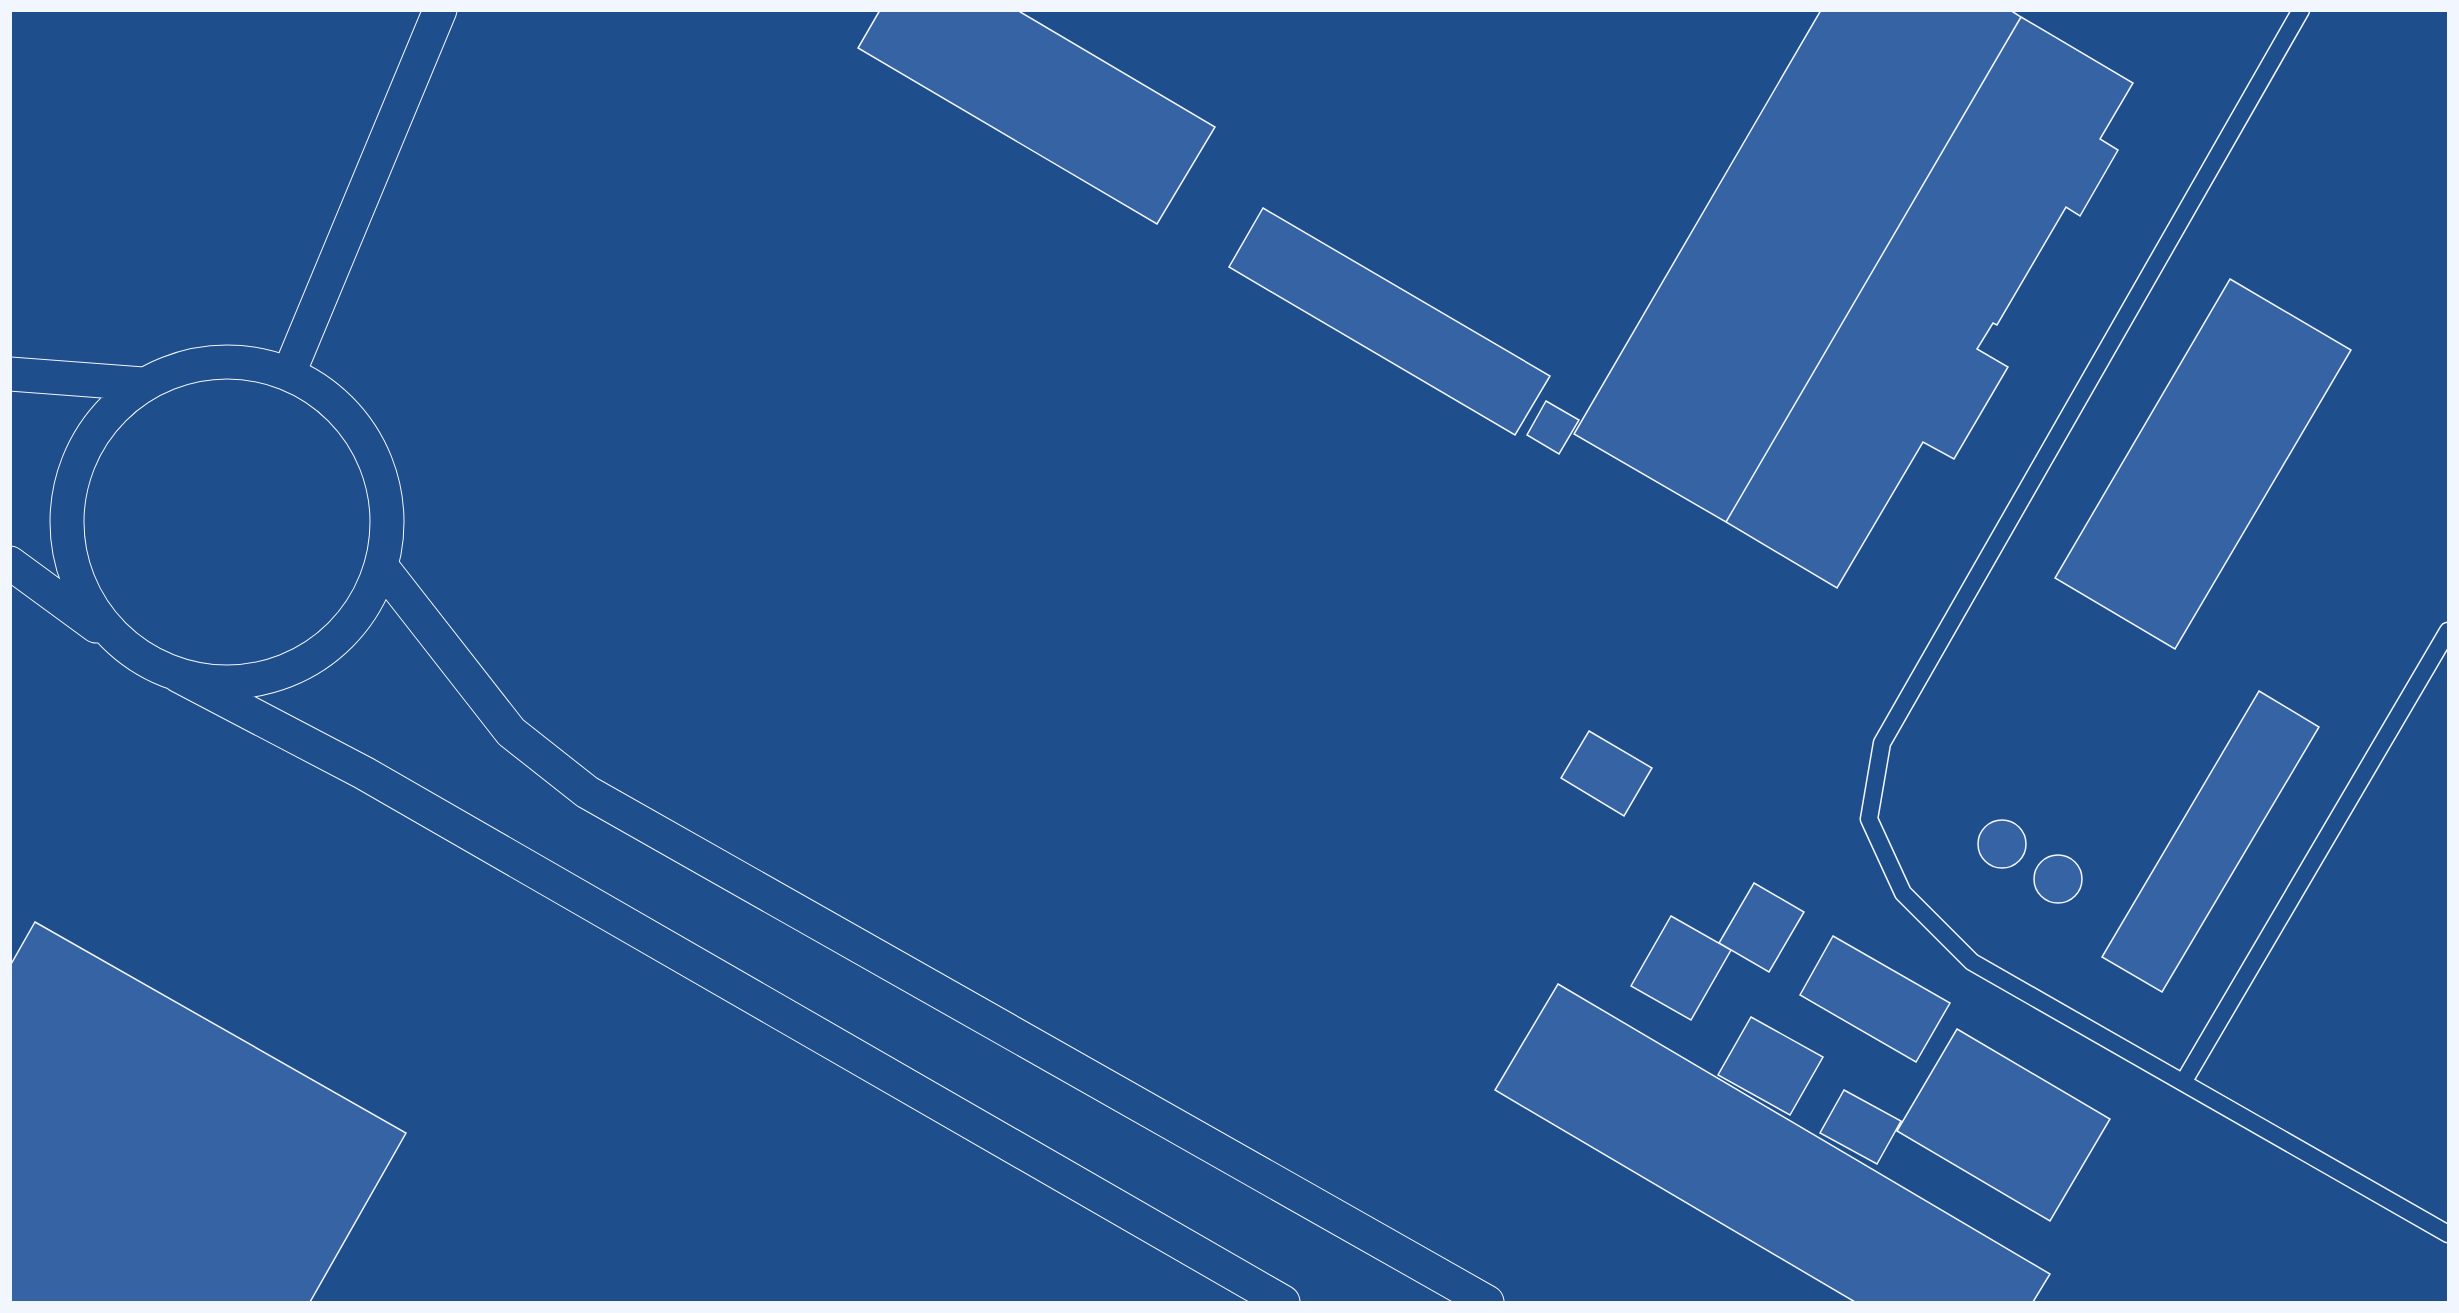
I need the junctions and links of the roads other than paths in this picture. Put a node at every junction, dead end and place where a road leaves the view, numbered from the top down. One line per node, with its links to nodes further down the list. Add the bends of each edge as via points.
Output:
1 (440, 10): 4 (street)
2 (2301, 10): 11 (lane, via 1882,743 1869,819 1903,893 1972,962)
3 (10, 374): 5 (street)
4 (289, 374): 5 (street, via 240,361 189,365); 7 (street, via 329,398 361,433 381,475 388,521)
5 (143, 384): 9 (street, via 97,424 70,480 66,542 85,600)
6 (10, 563): 9 (street)
7 (382, 567): 10 (street, via 361,614 325,651 280,675 230,684); 14 (street, via 511,732 587,792)
8 (2448, 631): 11 (lane)
9 (125, 647): 10 (street)
10 (179, 676): 13 (street, via 364,773)
11 (2184, 1081): 12 (lane)
12 (2448, 1234)
13 (1282, 1302)
14 (1487, 1302)

